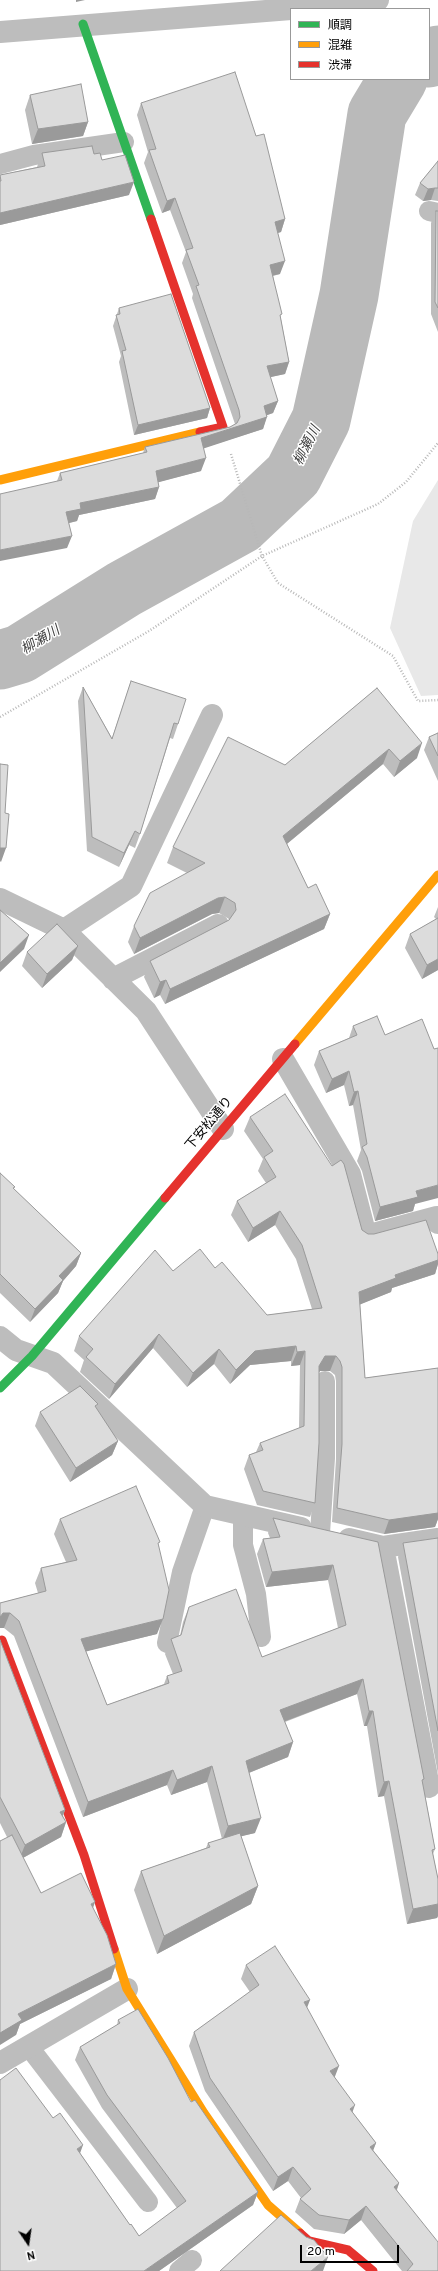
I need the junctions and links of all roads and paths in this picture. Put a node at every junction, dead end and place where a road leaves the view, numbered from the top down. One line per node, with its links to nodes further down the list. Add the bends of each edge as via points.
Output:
1 (365, 1): 3 (street)
2 (189, 8): 4 (street); 5 (street)
3 (303, 8)
4 (290, 9)
5 (83, 24): 6 (street); 7 (street)
6 (0, 32)
7 (124, 142): 8 (lane, via 34,155); 9 (street)
8 (0, 164)
9 (223, 427): 11 (street); 12 (path)
10 (438, 443): 12 (path, via 406,482 378,504)
11 (0, 480)
12 (262, 556): 13 (path, via 278,583 393,656 418,701); 15 (path, via 149,631)
13 (438, 700)
14 (212, 715): 19 (street, via 131,886)
15 (0, 716)
16 (438, 875): 21 (street, 下安松通り)
17 (0, 899): 19 (street)
18 (218, 925): 20 (street)
19 (64, 930): 20 (street)
20 (113, 979): 22 (street, via 146,1011)
21 (283, 1059): 22 (street, 下安松通り); 23 (street, via 350,1174 366,1236 437,1218)
22 (223, 1129): 25 (street, 下安松通り)
23 (438, 1223)
24 (0, 1338): 25 (street, via 16,1350)
25 (32, 1356): 27 (street, 下安松通り); 28 (street, via 53,1363)
26 (325, 1380): 30 (lane, via 325,1458)
27 (0, 1388)
28 (205, 1506): 29 (street); 35 (lane, via 182,1572)
29 (243, 1515): 30 (street); 34 (lane, via 243,1545 256,1594)
30 (320, 1533): 32 (street)
31 (438, 1539): 32 (street)
32 (384, 1547): 36 (street)
33 (1, 1638): 37 (street, via 84,1855)
34 (261, 1638)
35 (167, 1643)
36 (429, 1787)
37 (127, 1989): 38 (street); 41 (street, via 204,2113 268,2205 310,2242 348,2250)
38 (29, 2047): 39 (street); 40 (lane)
39 (0, 2064)
40 (148, 2202)
41 (373, 2271)

